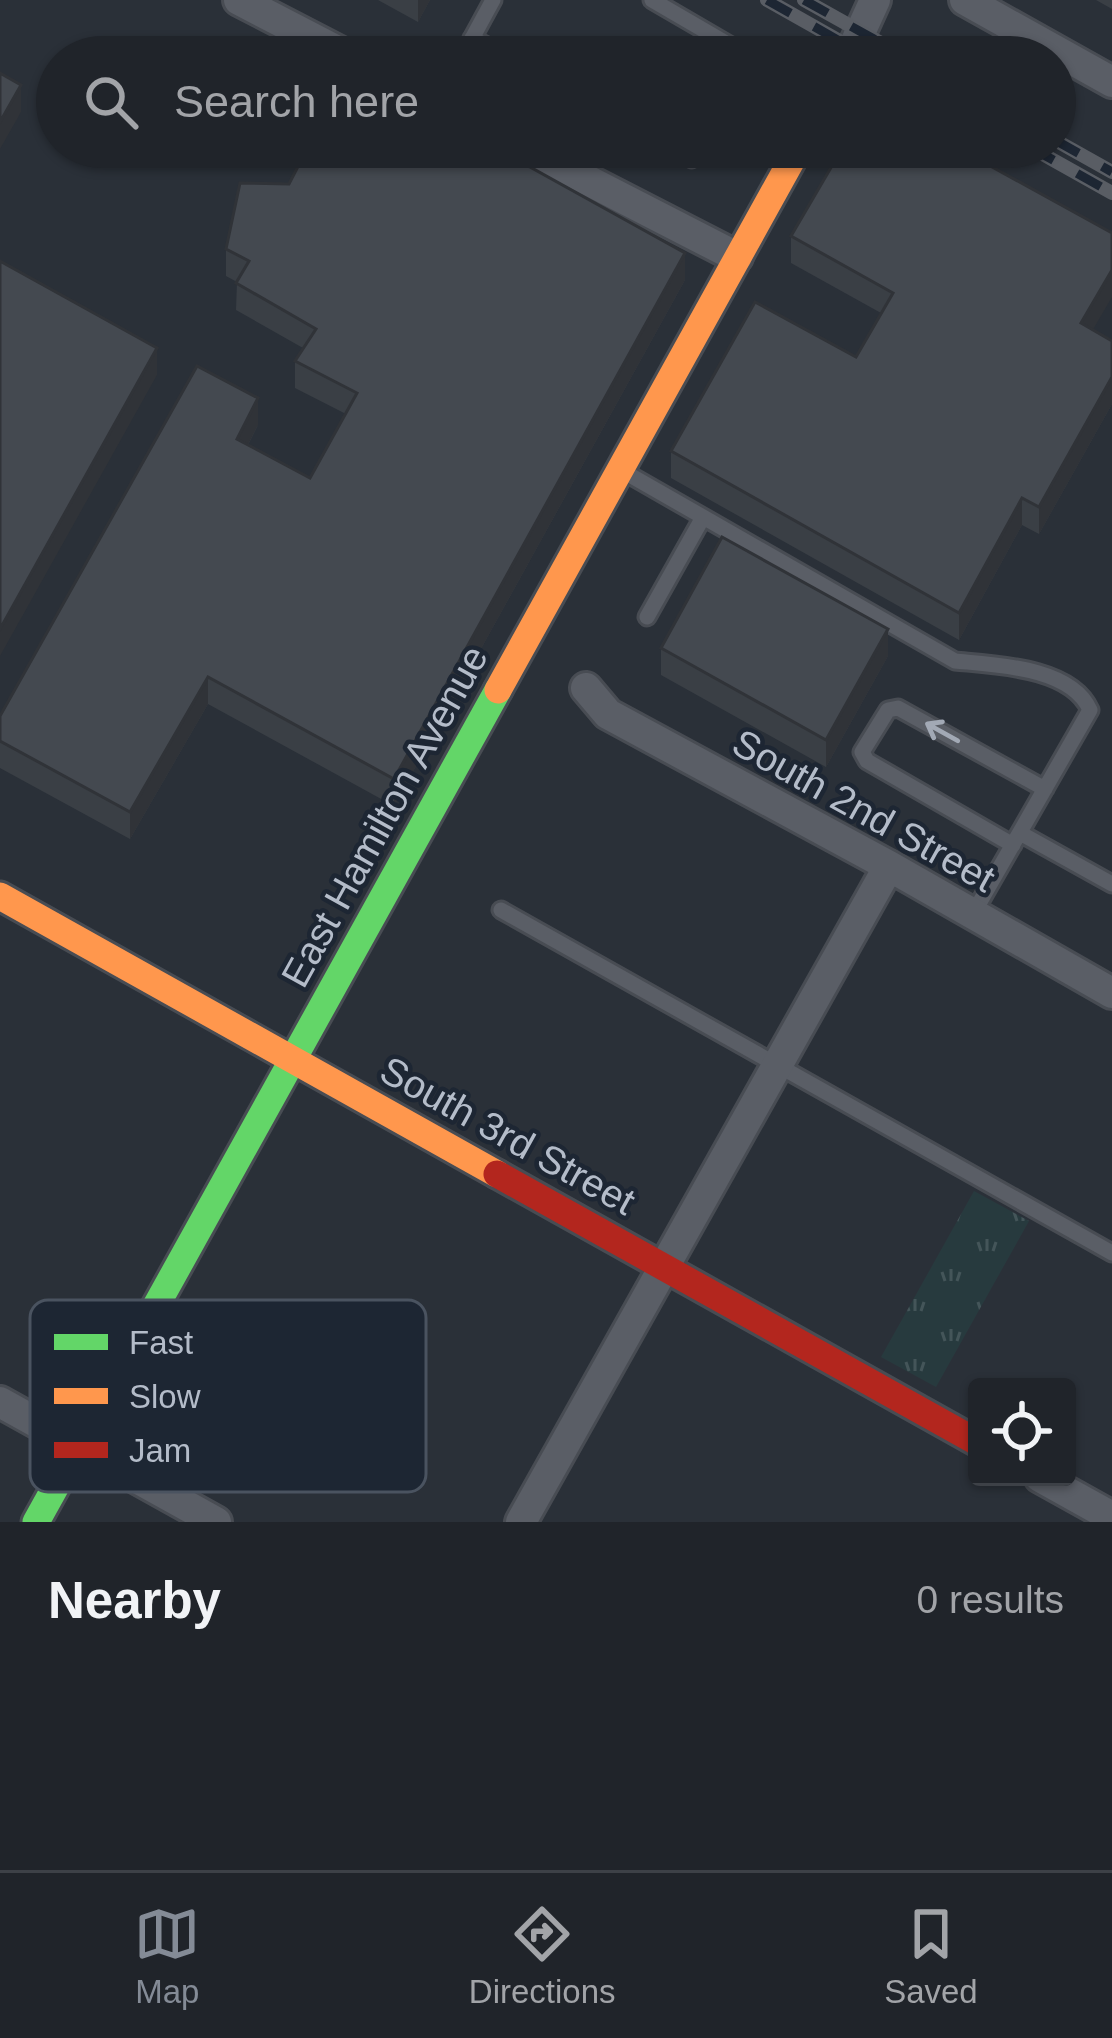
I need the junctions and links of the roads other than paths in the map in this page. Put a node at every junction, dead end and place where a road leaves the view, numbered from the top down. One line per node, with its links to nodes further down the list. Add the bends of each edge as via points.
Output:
1 (239, 0): 6 (street)
2 (493, 0): 7 (lane)
3 (652, 0): 8 (lane)
4 (875, 0): 9 (street)
5 (965, 0): 10 (street)
6 (309, 36)
7 (473, 36)
8 (715, 36)
9 (859, 36)
10 (1030, 36)
11 (1076, 62): 12 (street)
12 (1112, 82)
13 (565, 168): 15 (street)
14 (787, 168): 15 (street, East Hamilton Avenue)
15 (737, 257): 16 (street, East Hamilton Avenue)
16 (618, 469): 17 (lane); 28 (street, East Hamilton Avenue)
17 (702, 518): 18 (lane); 20 (lane, via 955,661 1047,675 1087,701 1090,710)
18 (647, 617)
19 (586, 688): 22 (street, South 2nd Street, via 608,714)
20 (1045, 789): 21 (lane); 21 (lane, one-way to 21, via 898,708 888,710 862,752)
21 (1016, 839): 23 (lane); 26 (lane)
22 (889, 866): 26 (street, South 2nd Street); 29 (street)
23 (1112, 884)
24 (0, 896): 28 (street, South 3rd Street)
25 (501, 910): 29 (lane)
26 (973, 914): 27 (street, South 2nd Street)
27 (1112, 993)
28 (295, 1060): 31 (street, South 3rd Street); 32 (street, East Hamilton Avenue)
29 (776, 1065): 30 (lane); 31 (street)
30 (1112, 1253)
31 (664, 1268): 35 (street, South 3rd Street); 42 (street)
32 (160, 1300)
33 (0, 1402): 34 (street)
34 (30, 1419)
35 (968, 1437)
36 (1056, 1486): 39 (street)
37 (53, 1492): 40 (street, East Hamilton Avenue)
38 (162, 1492): 41 (street)
39 (1112, 1517)
40 (36, 1522)
41 (216, 1522)
42 (521, 1522)

